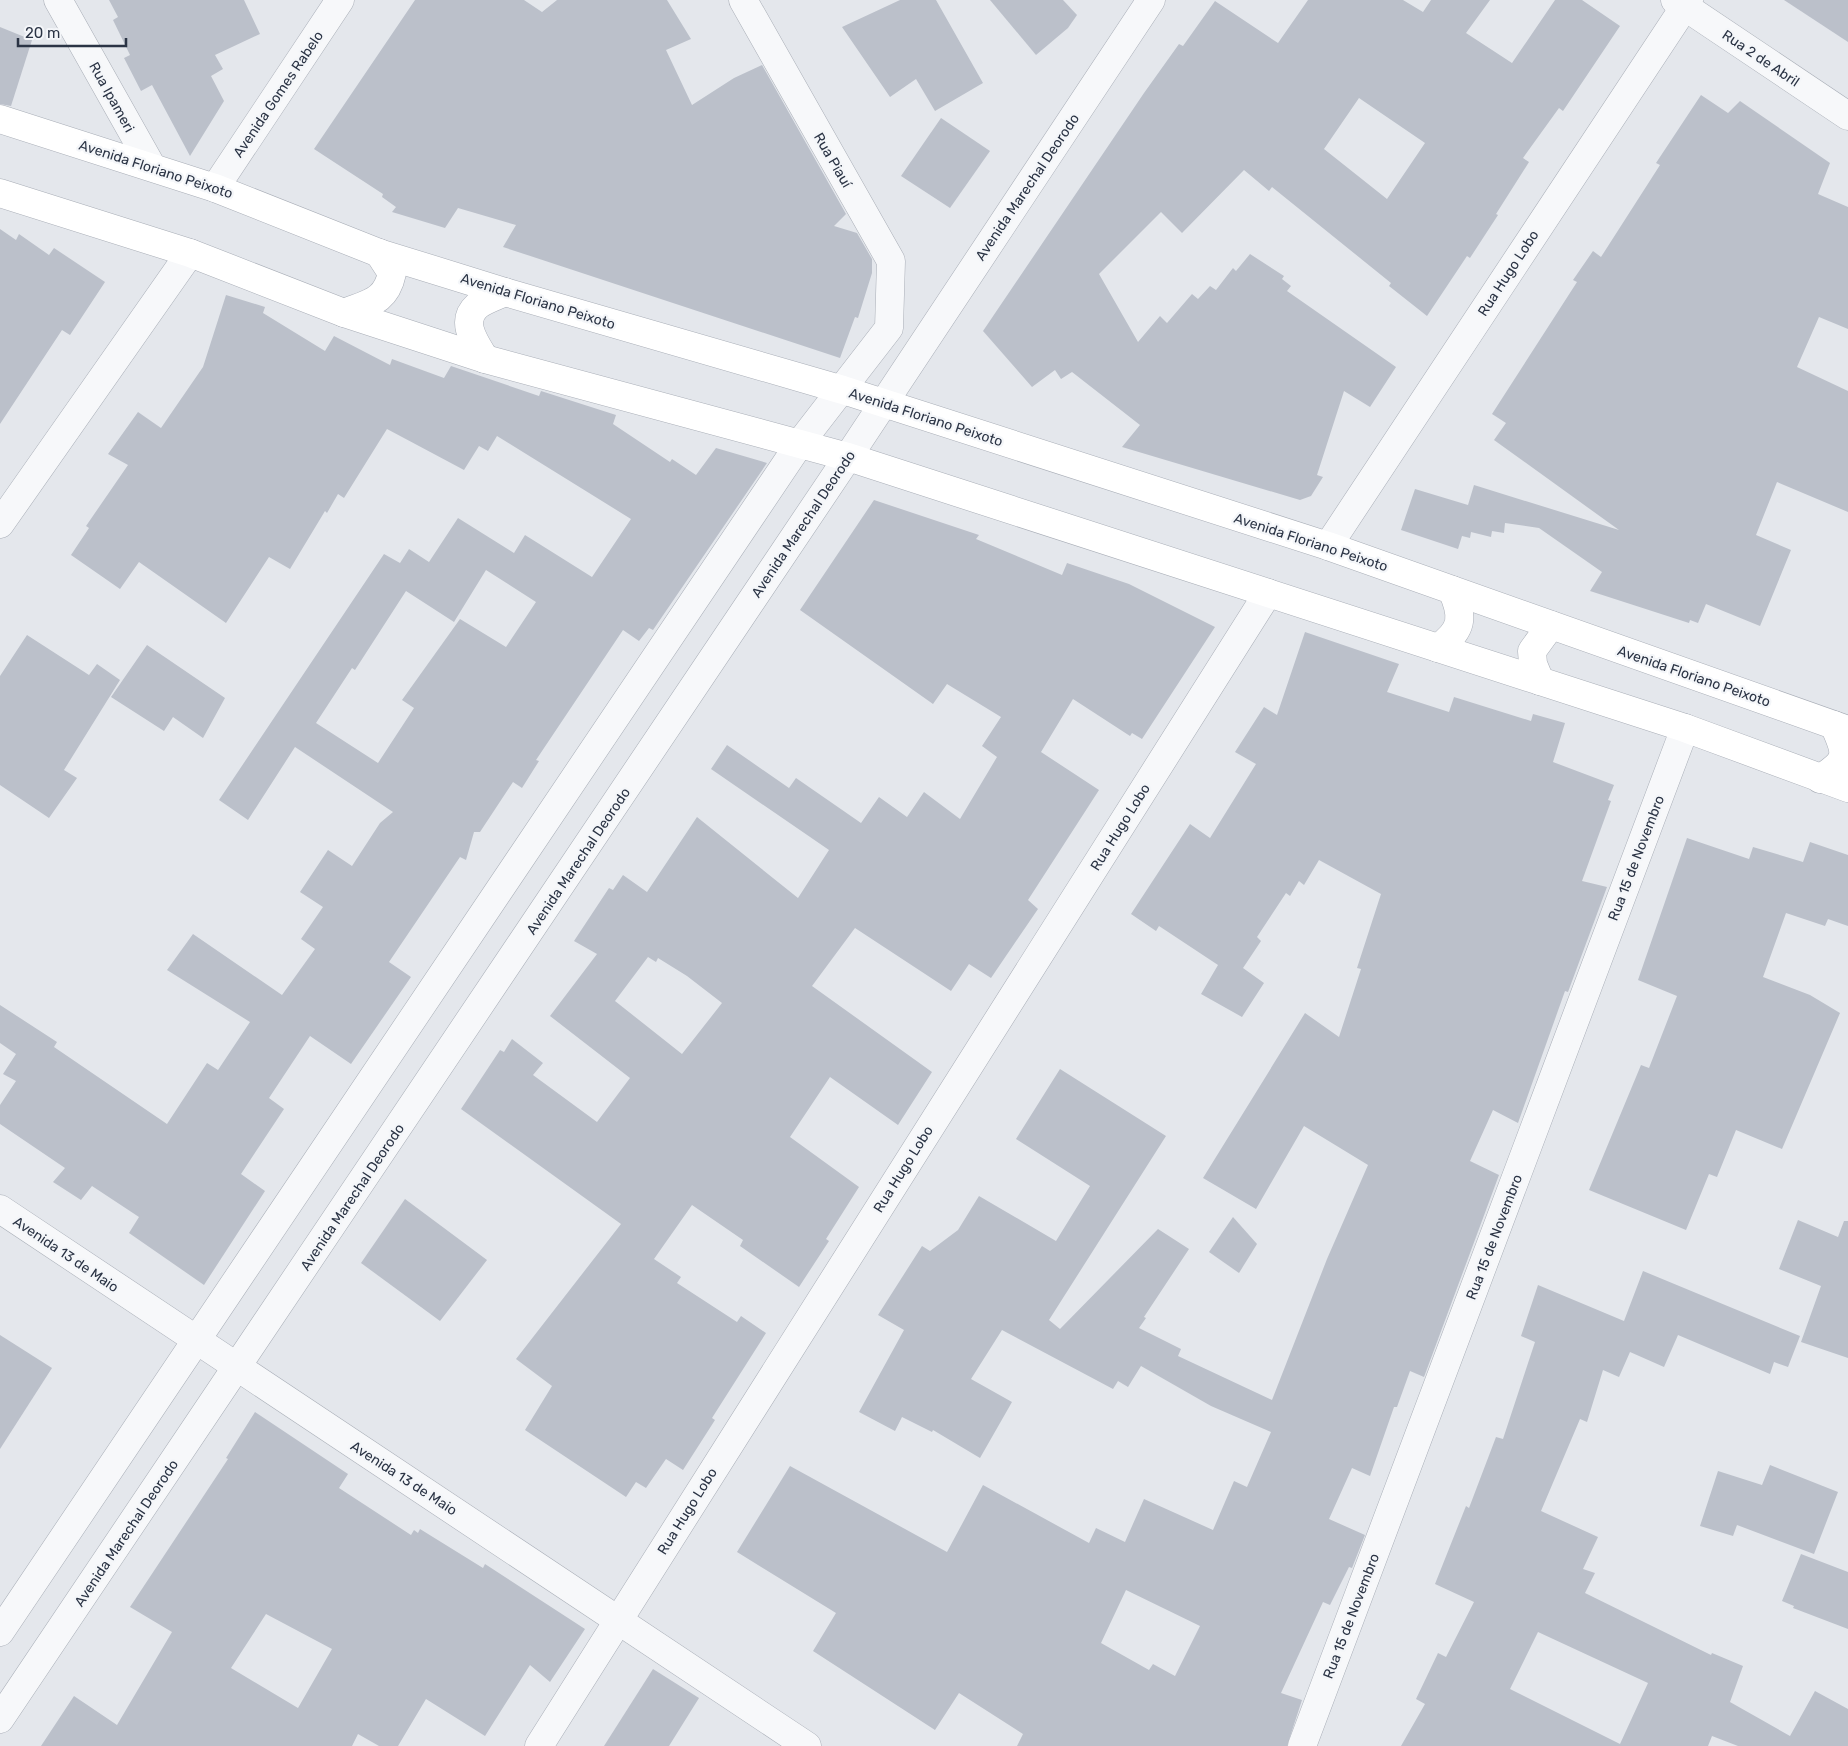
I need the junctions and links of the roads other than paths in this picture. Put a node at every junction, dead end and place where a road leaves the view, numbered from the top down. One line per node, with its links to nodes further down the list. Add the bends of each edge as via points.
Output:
1 (58, 0): 8 (street, Rua Ipameri)
2 (340, 0): 9 (street, Avenida Gomes Rabelo)
3 (743, 0): 16 (street, Rua Piauí, via 891,261 889,328)
4 (1151, 0): 17 (street, Avenida Marechal Deorodo)
5 (1682, 2): 6 (street, Rua 2 de Abril); 21 (street, Rua Hugo Lobo)
6 (1848, 116)
7 (0, 119): 8 (street, Avenida Floriano Peixoto)
8 (152, 167): 9 (street, Avenida Floriano Peixoto)
9 (215, 188): 12 (street, Avenida Floriano Peixoto)
10 (0, 193): 11 (street)
11 (190, 252): 14 (street); 20 (street)
12 (379, 253): 13 (street, Avenida Floriano Peixoto); 14 (street, via 392,273 389,286 379,300)
13 (505, 292): 15 (street, via 476,307 469,321 471,336); 16 (street, Avenida Floriano Peixoto)
14 (344, 313): 15 (street)
15 (485, 359): 18 (street)
16 (843, 390): 17 (street, Avenida Floriano Peixoto); 18 (street)
17 (884, 403): 19 (street, Avenida Marechal Deorodo); 21 (street, Avenida Floriano Peixoto)
18 (800, 443): 19 (street); 32 (street)
19 (848, 457): 23 (street); 33 (street, Avenida Marechal Deorodo)
20 (0, 524)
21 (1328, 546): 22 (street, Avenida Floriano Peixoto)
22 (1452, 590): 24 (street, Avenida Floriano Peixoto); 25 (street, via 1460,608 1458,627 1452,639)
23 (1268, 592): 25 (street); 34 (street, Rua Hugo Lobo)
24 (1551, 625): 26 (street, via 1532,651); 28 (street, Avenida Floriano Peixoto)
25 (1438, 648): 26 (street)
26 (1540, 681): 27 (street)
27 (1685, 728): 29 (street); 39 (street, Rua 15 de Novembro)
28 (1841, 728): 29 (street, via 1846,747 1845,759)
29 (1820, 779): 30 (street)
30 (1848, 788)
31 (0, 1209): 32 (street, Avenida 13 de Maio)
32 (197, 1342): 33 (street, Avenida 13 de Maio); 35 (street)
33 (238, 1368): 34 (street, Avenida 13 de Maio); 36 (street, Avenida Marechal Deorodo)
34 (618, 1619): 37 (street, Rua Hugo Lobo); 38 (street, Avenida 13 de Maio)
35 (0, 1632)
36 (0, 1719)
37 (539, 1746)
38 (807, 1746)
39 (1302, 1746)

